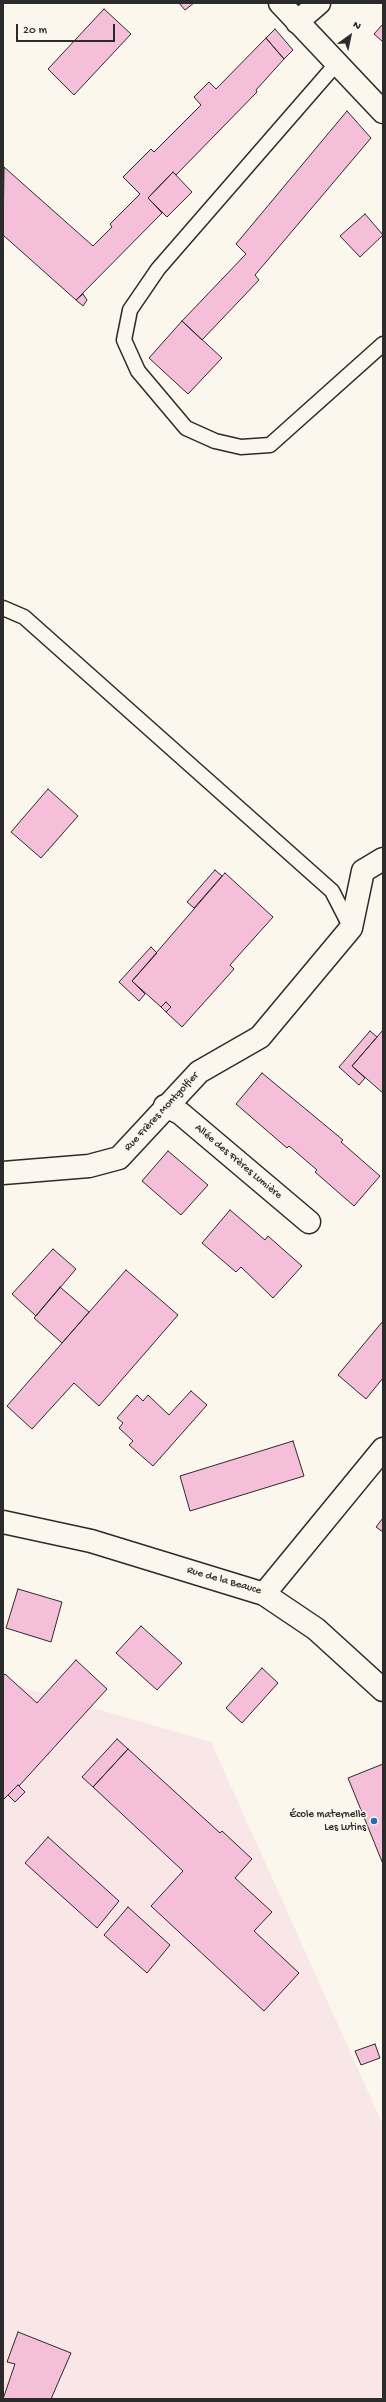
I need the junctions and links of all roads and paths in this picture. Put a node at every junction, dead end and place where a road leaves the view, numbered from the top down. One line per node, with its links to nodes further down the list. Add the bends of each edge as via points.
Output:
1 (280, 3): 3 (street)
2 (319, 3): 3 (street)
3 (297, 22): 4 (street)
4 (337, 63): 5 (street); 6 (lane, via 158,269 130,310 124,340 138,371 186,428 215,441 241,447 270,445)
5 (383, 112)
6 (383, 344)
7 (3, 608): 9 (lane, via 24,616 332,891)
8 (383, 859): 9 (street, Rue Frères Montgolfier, via 363,871)
9 (352, 928): 10 (street, Rue Frères Montgolfier, via 260,1037 199,1072)
10 (165, 1106): 11 (street, Rue Frères Montgolfier, via 119,1158 89,1166); 12 (street, Allée des Frères Lumière, via 180,1113)
11 (3, 1173)
12 (310, 1222)
13 (383, 1449): 15 (street, Rue de la Beauce)
14 (3, 1522): 15 (street, Rue de la Beauce, via 91,1541)
15 (264, 1594): 16 (street, via 316,1629)
16 (383, 1690)

